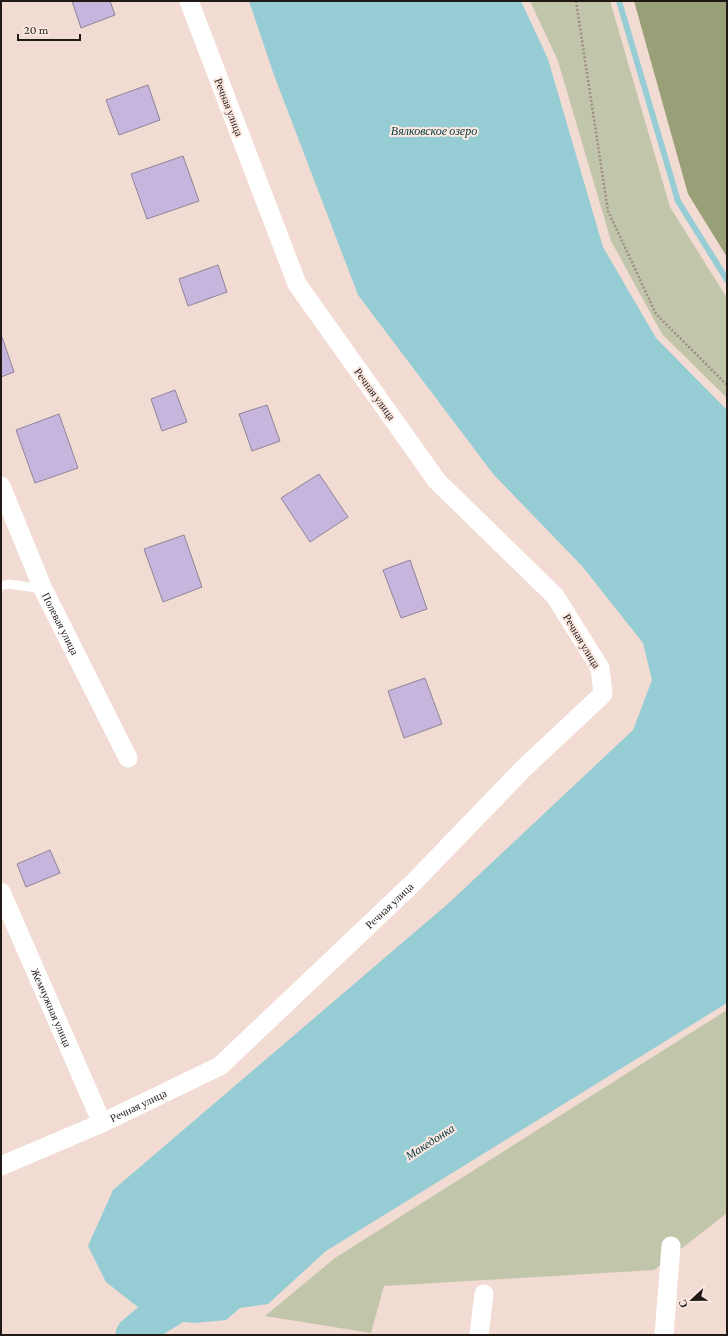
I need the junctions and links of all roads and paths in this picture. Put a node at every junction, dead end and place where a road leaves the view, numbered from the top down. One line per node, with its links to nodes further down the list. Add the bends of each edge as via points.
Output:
1 (189, 1): 9 (street, Речная улица, via 297,284 438,481 555,596 600,668 603,694 524,768 412,884 220,1066)
2 (576, 1): 3 (path, via 608,211 656,314)
3 (727, 385)
4 (1, 486): 6 (street, Полевая улица)
5 (1, 586): 6 (lane, via 10,584)
6 (43, 589): 7 (street, Полевая улица)
7 (128, 758)
8 (1, 892): 9 (street, Жемчужная улица)
9 (102, 1123): 10 (street, Речная улица)
10 (1, 1166)
11 (671, 1246): 14 (street)
12 (484, 1294): 13 (street)
13 (479, 1335)
14 (664, 1335)

